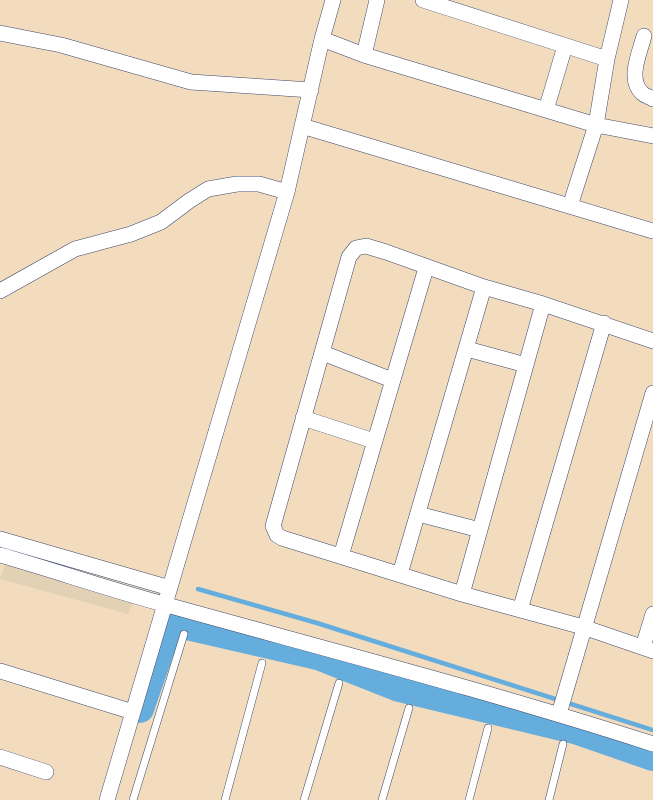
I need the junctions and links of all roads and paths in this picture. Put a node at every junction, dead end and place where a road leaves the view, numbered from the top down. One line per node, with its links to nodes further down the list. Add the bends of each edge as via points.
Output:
1 (333, 0): 7 (street)
2 (377, 0): 9 (street)
3 (423, 0): 8 (street)
4 (621, 0): 10 (street)
5 (0, 33): 11 (street, via 61,45 191,82)
6 (644, 36): 12 (street, via 634,73 636,84 642,93)
7 (322, 40): 9 (street); 11 (street)
8 (565, 46): 10 (street); 13 (street)
9 (364, 54): 13 (street)
10 (606, 60): 14 (street)
11 (311, 90): 15 (street)
12 (653, 99)
13 (546, 110): 14 (street)
14 (596, 125): 16 (street); 18 (street)
15 (302, 126): 17 (street); 18 (street)
16 (653, 136)
17 (287, 192): 22 (street, via 259,184 237,184 208,189 161,222 131,234 74,249); 39 (street)
18 (570, 206): 19 (street)
19 (653, 231)
20 (426, 268): 21 (street); 27 (street, via 366,246 356,248 349,257); 29 (street)
21 (484, 287): 23 (street); 26 (street)
22 (0, 291)
23 (543, 304): 24 (street); 28 (street)
24 (604, 324): 25 (street); 42 (street)
25 (653, 341)
26 (466, 349): 28 (street); 33 (street)
27 (323, 352): 29 (street); 31 (street)
28 (526, 365): 34 (street)
29 (392, 380): 32 (street)
30 (653, 393): 44 (street)
31 (303, 418): 32 (street); 36 (street, via 273,521 274,531 282,538)
32 (374, 441): 36 (street)
33 (418, 514): 34 (street); 38 (street)
34 (480, 530): 40 (street)
35 (0, 539): 39 (street)
36 (341, 556): 38 (street)
37 (1, 560): 41 (street)
38 (400, 574): 40 (street)
39 (170, 588): 41 (street)
40 (462, 594): 42 (street)
41 (165, 604): 50 (street, via 311,643); 52 (street)
42 (520, 610): 44 (street)
43 (653, 614): 46 (street)
44 (584, 627): 46 (street); 50 (street)
45 (184, 634): 59 (lane)
46 (648, 649)
47 (262, 663): 60 (lane)
48 (0, 671): 52 (street)
49 (339, 683): 61 (lane)
50 (561, 704): 55 (street)
51 (409, 708): 62 (lane)
52 (133, 712): 58 (street)
53 (488, 728): 63 (lane)
54 (563, 744): 64 (lane)
55 (653, 744)
56 (0, 757): 57 (street)
57 (46, 772)
58 (107, 800)
59 (133, 800)
60 (225, 800)
61 (304, 800)
62 (382, 800)
63 (469, 800)
64 (549, 800)

